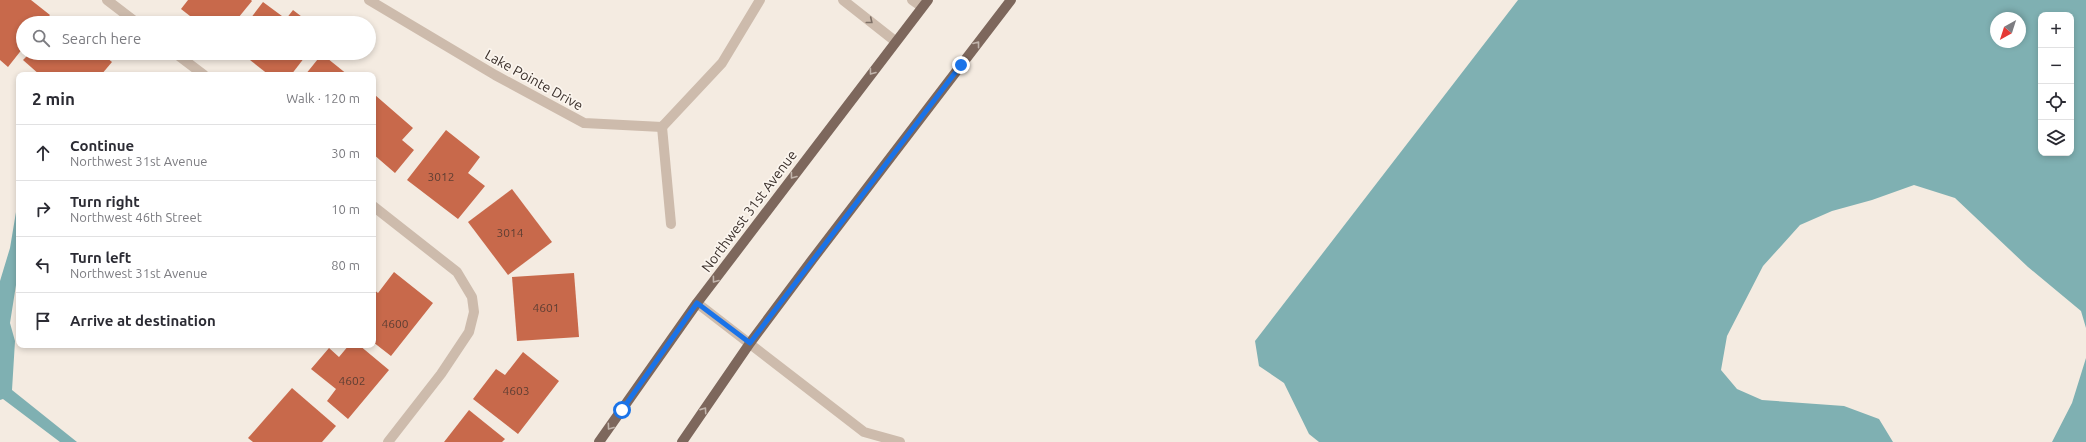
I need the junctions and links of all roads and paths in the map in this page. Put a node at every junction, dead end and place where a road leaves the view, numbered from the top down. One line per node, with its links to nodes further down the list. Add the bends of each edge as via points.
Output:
1 (107, 0): 8 (street)
2 (369, 0): 12 (street, Lake Pointe Drive, via 495,75 584,123)
3 (760, 0): 12 (street, via 722,63)
4 (843, 0): 9 (street, one-way to 9)
5 (912, 0): 7 (street)
6 (1011, 0): 16 (main road, one-way to 6)
7 (925, 4): 9 (main road, Northwest 31st Avenue)
8 (128, 16)
9 (895, 41): 15 (main road, Northwest 31st Avenue, one-way to 15)
10 (185, 60): 11 (street)
11 (200, 72)
12 (662, 127): 14 (street)
13 (376, 208): 17 (street, via 457,272 472,297 474,312 469,332 441,374)
14 (671, 224)
15 (697, 303): 16 (street); 18 (main road, Northwest 31st Avenue, one-way to 18)
16 (750, 343): 19 (main road, one-way to 16); 20 (street, via 864,432)
17 (388, 442)
18 (599, 442)
19 (682, 442)
20 (900, 442)

